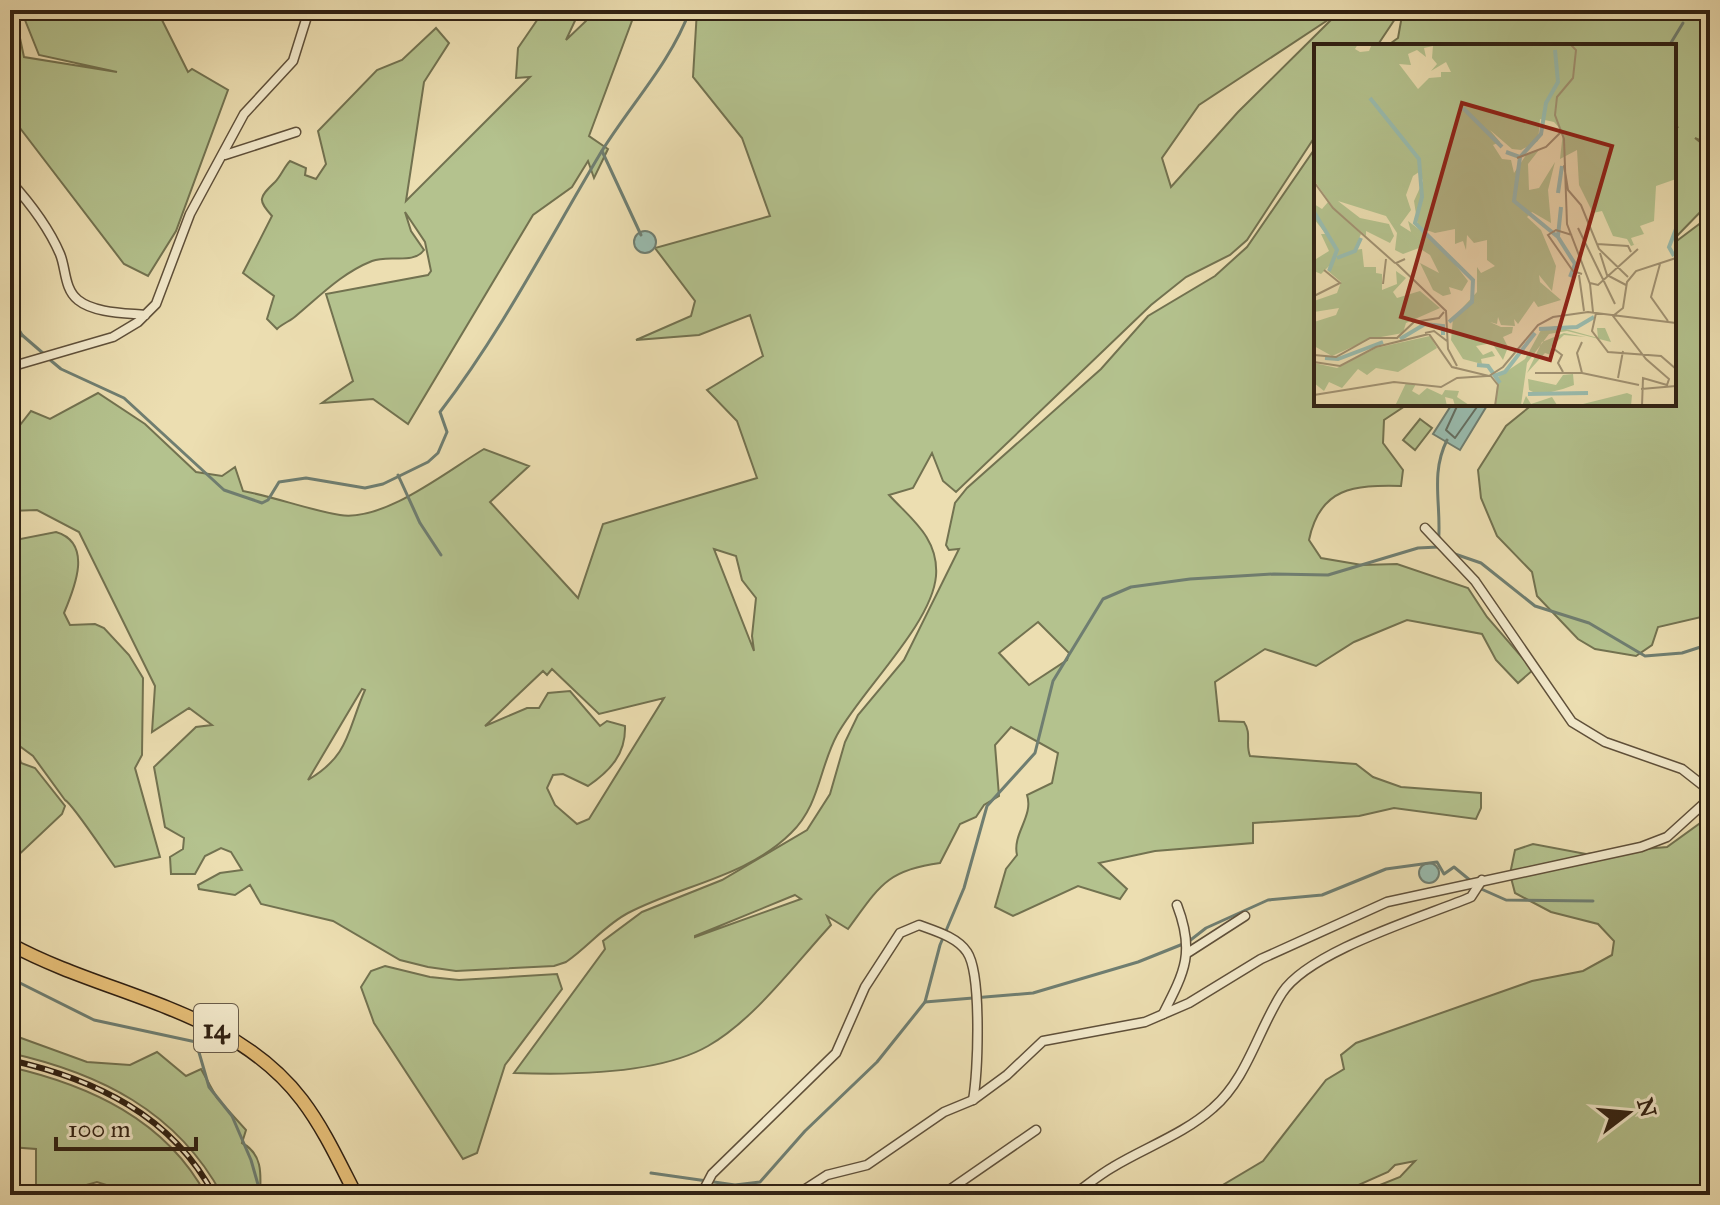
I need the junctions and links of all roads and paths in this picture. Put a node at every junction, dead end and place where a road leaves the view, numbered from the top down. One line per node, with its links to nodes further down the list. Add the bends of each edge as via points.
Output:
1 (309, 10): 3 (street, via 293,61 244,114)
2 (296, 132): 3 (street)
3 (225, 155): 5 (street, via 190,214 166,283)
4 (10, 181): 5 (street, via 45,225 70,290 79,300)
5 (145, 315): 6 (street, via 113,337)
6 (10, 367)
7 (1425, 528): 8 (street, via 1475,581 1572,722 1605,742 1682,769)
8 (1710, 791)
9 (1710, 798): 10 (street, via 1667,837 1641,847)
10 (1482, 880): 15 (street, via 1387,902 1261,959); 22 (street, via 1471,897 1322,959 1298,975 1282,992 1236,1081 1217,1106)
11 (1177, 905): 14 (street)
12 (1245, 916): 14 (street)
13 (10, 944): 18 (main road, 14, via 64,971 201,1021 247,1046 300,1097)
14 (1189, 952): 15 (street)
15 (1163, 1014): 16 (street, via 1043,1041)
16 (973, 1100): 19 (street, via 978,1076 974,970 967,951 919,925 900,933 865,987 836,1053 712,1174); 20 (street, via 944,1112 867,1165 827,1175)
17 (1036, 1130): 21 (street)
18 (356, 1195)
19 (701, 1195)
20 (796, 1195)
21 (942, 1195)
22 (1073, 1195)

